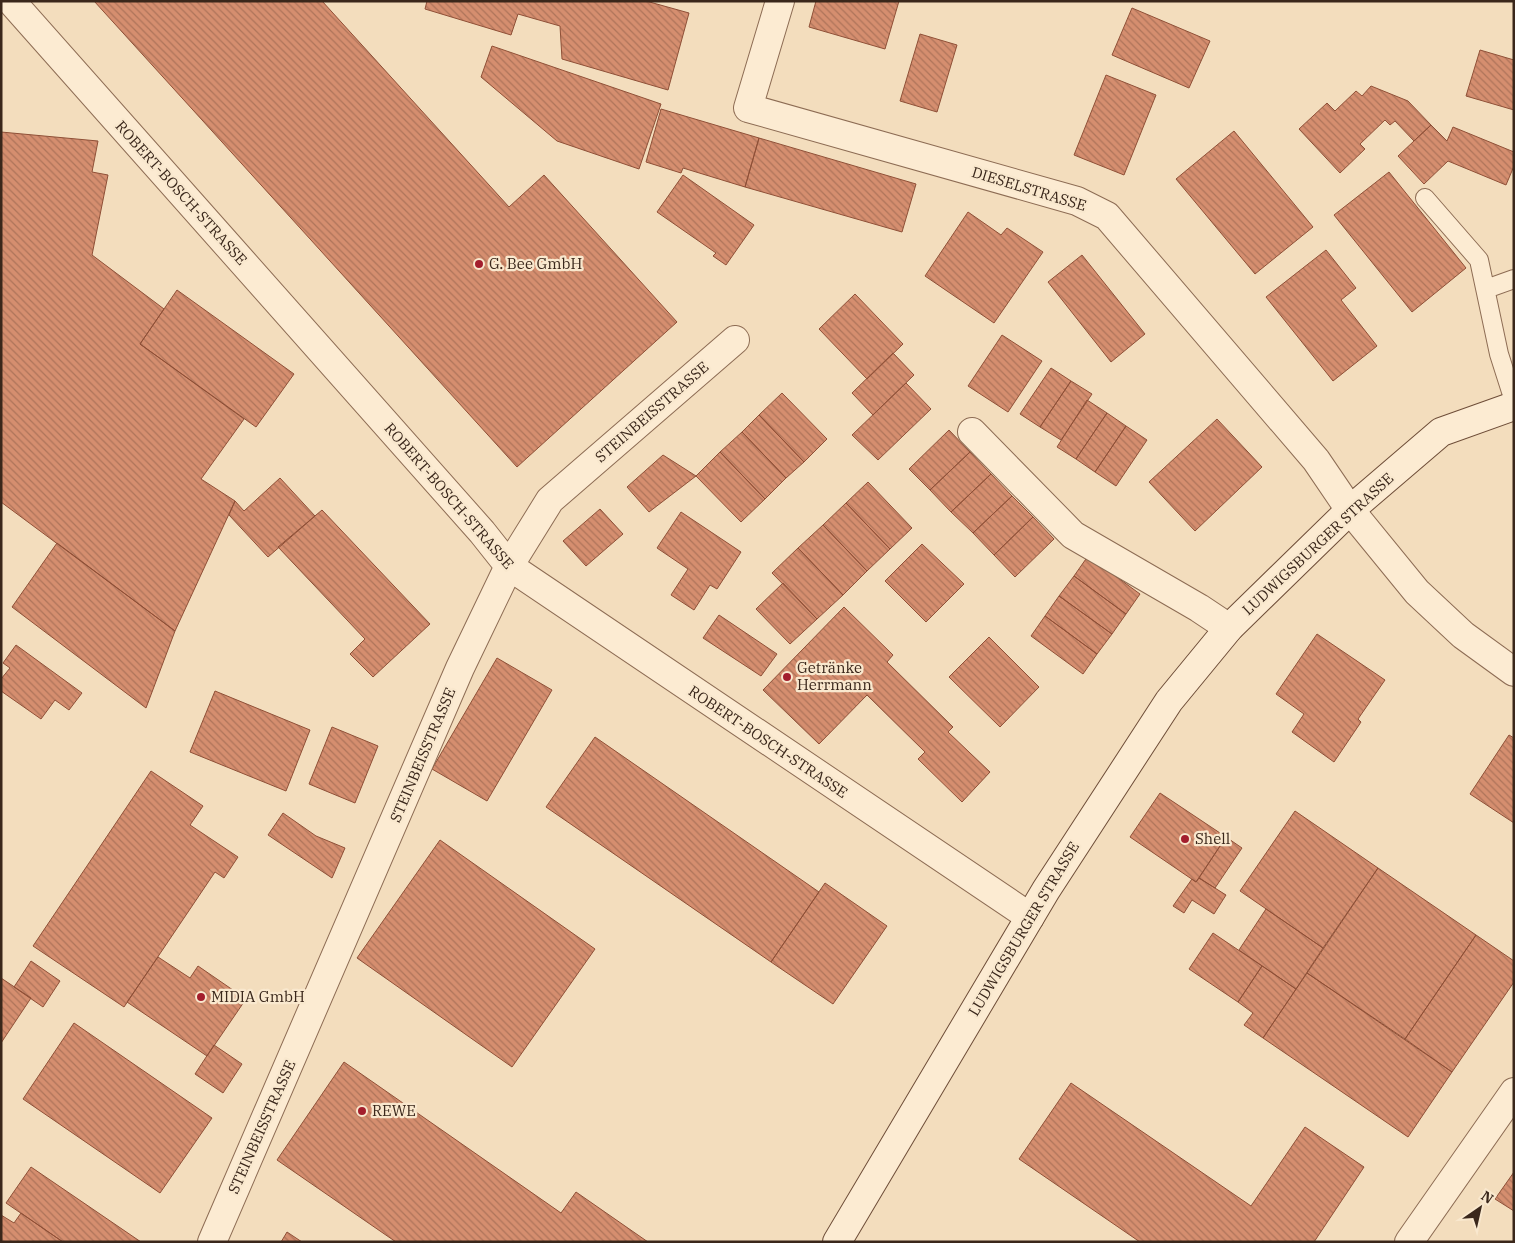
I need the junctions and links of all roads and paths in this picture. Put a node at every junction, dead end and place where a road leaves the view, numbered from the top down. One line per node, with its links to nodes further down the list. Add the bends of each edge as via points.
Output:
1 (11, 1): 11 (street, ROBERT-BOSCH-STRASSE)
2 (780, 1): 10 (street, DIESELSTRASSE, via 748,108 1077,201 1107,216 1316,460)
3 (1424, 198): 5 (lane, via 1479,260)
4 (1514, 279): 5 (lane)
5 (1486, 289): 7 (lane, via 1499,354)
6 (735, 340): 11 (street, STEINBEISSTRASSE, via 550,500)
7 (1514, 401)
8 (1514, 406): 10 (street, LUDWIGSBURGER STRASSE, via 1441,432)
9 (972, 432): 12 (street, via 1073,535)
10 (1350, 510): 12 (street, LUDWIGSBURGER STRASSE); 13 (street, via 1417,592 1463,635)
11 (509, 566): 14 (street, ROBERT-BOSCH-STRASSE); 16 (street, STEINBEISSTRASSE, via 460,668)
12 (1228, 628): 14 (street, LUDWIGSBURGER STRASSE, via 1170,701)
13 (1514, 672)
14 (1030, 917): 17 (street, LUDWIGSBURGER STRASSE)
15 (1514, 1092): 18 (street)
16 (212, 1242)
17 (837, 1242)
18 (1409, 1242)

